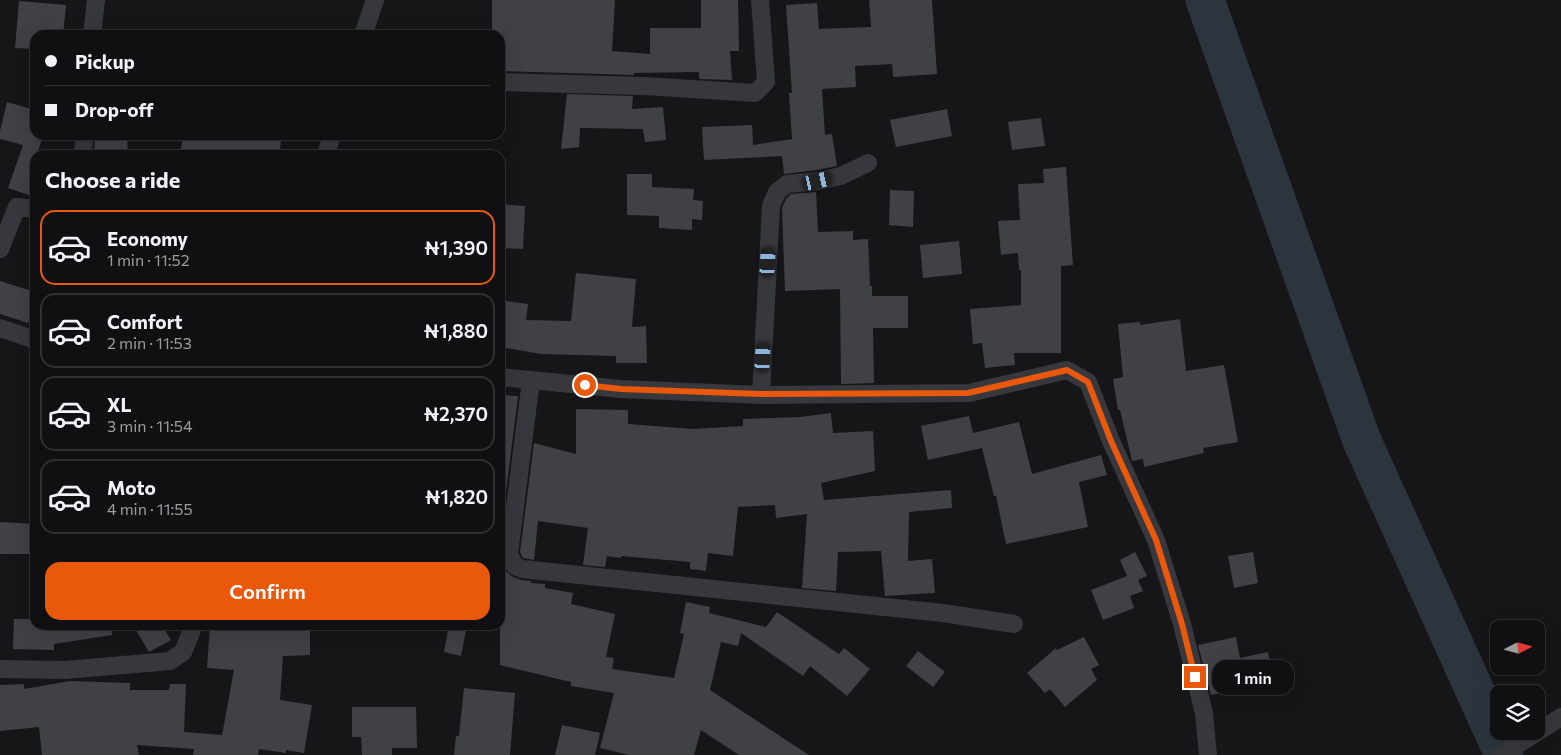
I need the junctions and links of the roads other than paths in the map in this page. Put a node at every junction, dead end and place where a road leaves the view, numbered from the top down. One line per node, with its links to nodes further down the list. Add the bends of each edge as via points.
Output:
1 (96, 0): 4 (street)
2 (375, 0): 5 (street)
3 (760, 0): 6 (street, via 766,82 755,94 645,86)
4 (93, 30)
5 (364, 30)
6 (505, 82)
7 (868, 163): 14 (street, via 841,176 787,184 777,192 771,206)
8 (30, 208): 9 (street, via 17,207)
9 (0, 249)
10 (0, 328): 11 (street)
11 (30, 338)
12 (505, 377): 13 (street)
13 (532, 380): 14 (street, via 621,389); 15 (street, via 509,554 515,566 522,570)
14 (761, 394): 19 (street, via 968,393 1067,370 1088,382 1156,540 1202,704)
15 (1014, 624)
16 (192, 630): 17 (street, via 183,652 170,661 65,670)
17 (0, 669)
18 (1561, 717): 20 (street)
19 (1208, 755)
20 (1501, 755)

